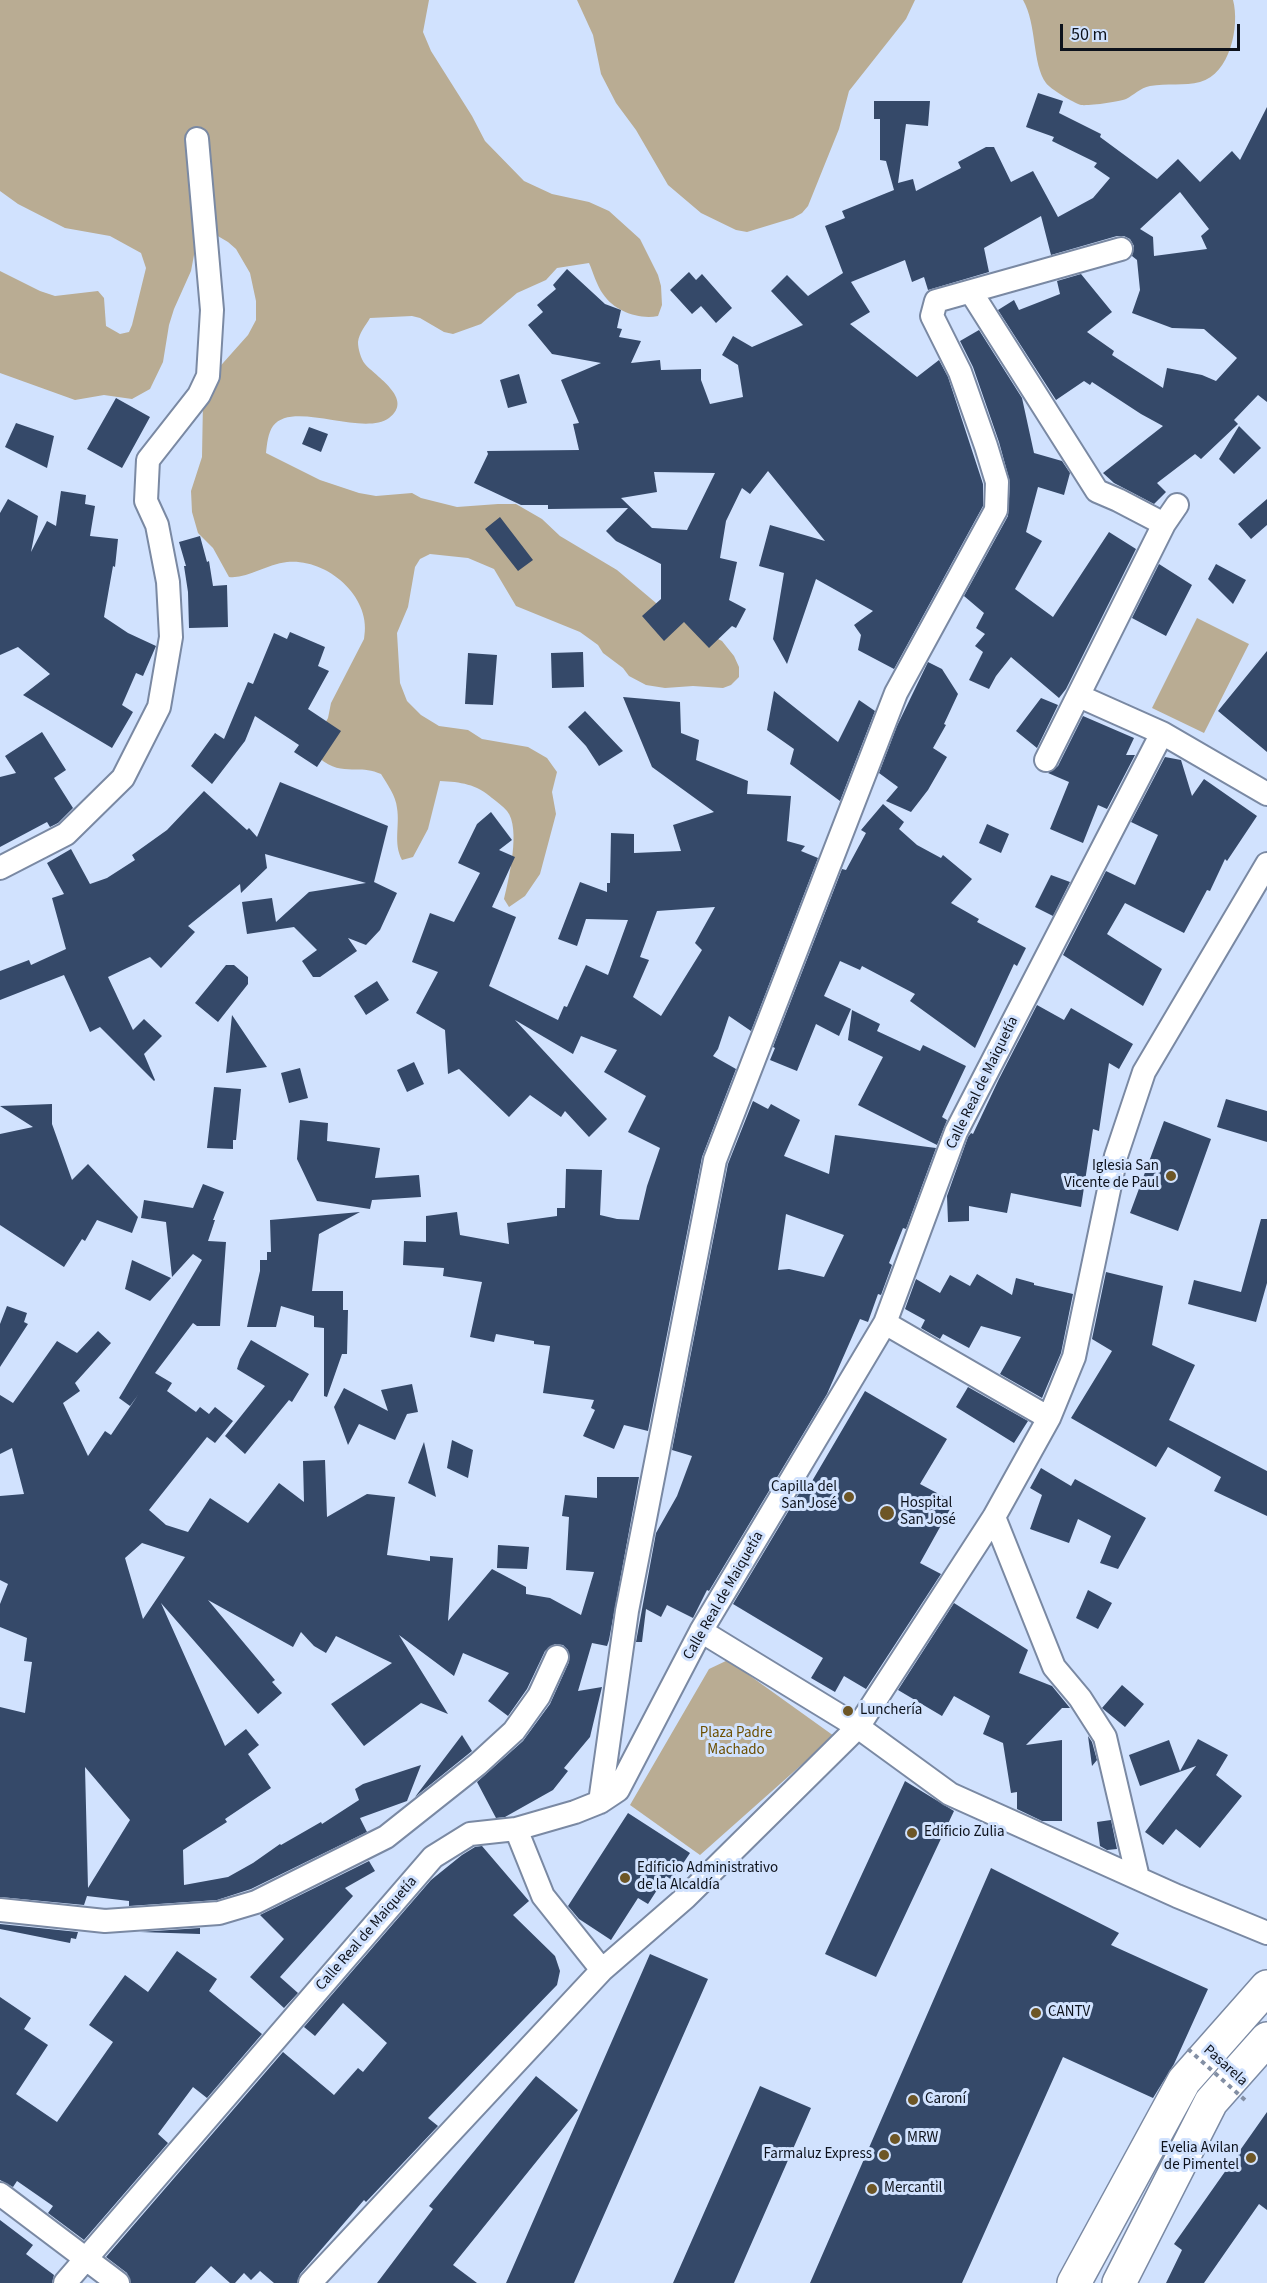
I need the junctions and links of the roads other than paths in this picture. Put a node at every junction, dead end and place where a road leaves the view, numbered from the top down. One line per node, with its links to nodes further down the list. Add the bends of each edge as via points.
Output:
1 (197, 139): 11 (street, via 212,310 208,376 199,395 148,460 146,501 158,525 168,582 171,637 159,707 123,778 66,834)
2 (1121, 249): 3 (street)
3 (971, 292): 5 (street, via 1097,491); 18 (street, via 936,301 932,316 960,372 986,446 997,482 996,510 897,693 715,1160 627,1611)
4 (1177, 505): 5 (street)
5 (1164, 524): 6 (street)
6 (1079, 696): 7 (street); 8 (street)
7 (1162, 733): 9 (street); 12 (street, Calle Real de Maiquetía, via 956,1132)
8 (1046, 760)
9 (1267, 795)
10 (1267, 864): 13 (street, via 1144,1072 1116,1156 1074,1357)
11 (0, 868)
12 (885, 1323): 13 (street); 15 (street, Calle Real de Maiquetía)
13 (1049, 1418): 14 (street)
14 (993, 1518): 17 (street); 20 (street, via 1054,1667 1105,1737)
15 (701, 1631): 17 (street); 18 (street, Calle Real de Maiquetía, via 618,1790)
16 (557, 1657): 21 (street, via 539,1696 514,1731 478,1764 386,1837 255,1902 219,1912 105,1921)
17 (858, 1727): 20 (street, via 950,1794); 23 (street, via 684,1898)
18 (600, 1802): 19 (street, Calle Real de Maiquetía)
19 (516, 1829): 23 (street, via 543,1896); 27 (street, Calle Real de Maiquetía, via 470,1834 433,1857)
20 (1138, 1878): 22 (street)
21 (0, 1910)
22 (1267, 1933)
23 (602, 1970): 30 (street)
24 (1267, 1987): 31 (main road, via 1184,2081)
25 (1267, 2039): 32 (main road, via 1211,2102)
26 (0, 2194): 27 (street)
27 (85, 2257): 28 (street, Calle Real de Maiquetía); 29 (street)
28 (65, 2283)
29 (118, 2283)
30 (310, 2283)
31 (1074, 2283)
32 (1119, 2283)

